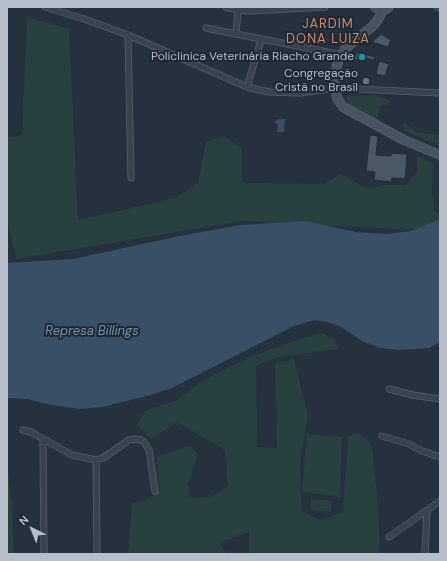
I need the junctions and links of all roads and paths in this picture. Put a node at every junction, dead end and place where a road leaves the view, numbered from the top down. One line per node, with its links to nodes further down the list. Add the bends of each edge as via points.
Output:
1 (45, 7): 10 (street)
2 (226, 7): 7 (street)
3 (325, 7): 7 (street)
4 (437, 7): 6 (street)
5 (382, 8): 12 (main road, via 374,25 345,49)
6 (440, 8)
7 (238, 10): 9 (street)
8 (206, 28): 9 (street)
9 (236, 34): 11 (street)
10 (128, 35): 13 (street); 17 (street)
11 (261, 40): 12 (street); 13 (street)
12 (342, 55): 14 (main road, via 337,65)
13 (247, 87): 14 (street, via 270,92 300,93)
14 (336, 88): 15 (street); 16 (main road, via 337,98 343,106 404,140)
15 (440, 93)
16 (440, 155)
17 (131, 178)
18 (389, 389): 19 (street)
19 (440, 398)
20 (22, 430): 22 (street)
21 (382, 436): 23 (street)
22 (43, 439): 24 (street, via 72,455); 29 (street)
23 (440, 457)
24 (96, 460): 25 (street, via 129,440 141,440 149,450); 30 (street)
25 (155, 491)
26 (440, 501): 27 (street)
27 (427, 510): 28 (street); 31 (street)
28 (389, 537)
29 (44, 554)
30 (97, 554)
31 (425, 554)

